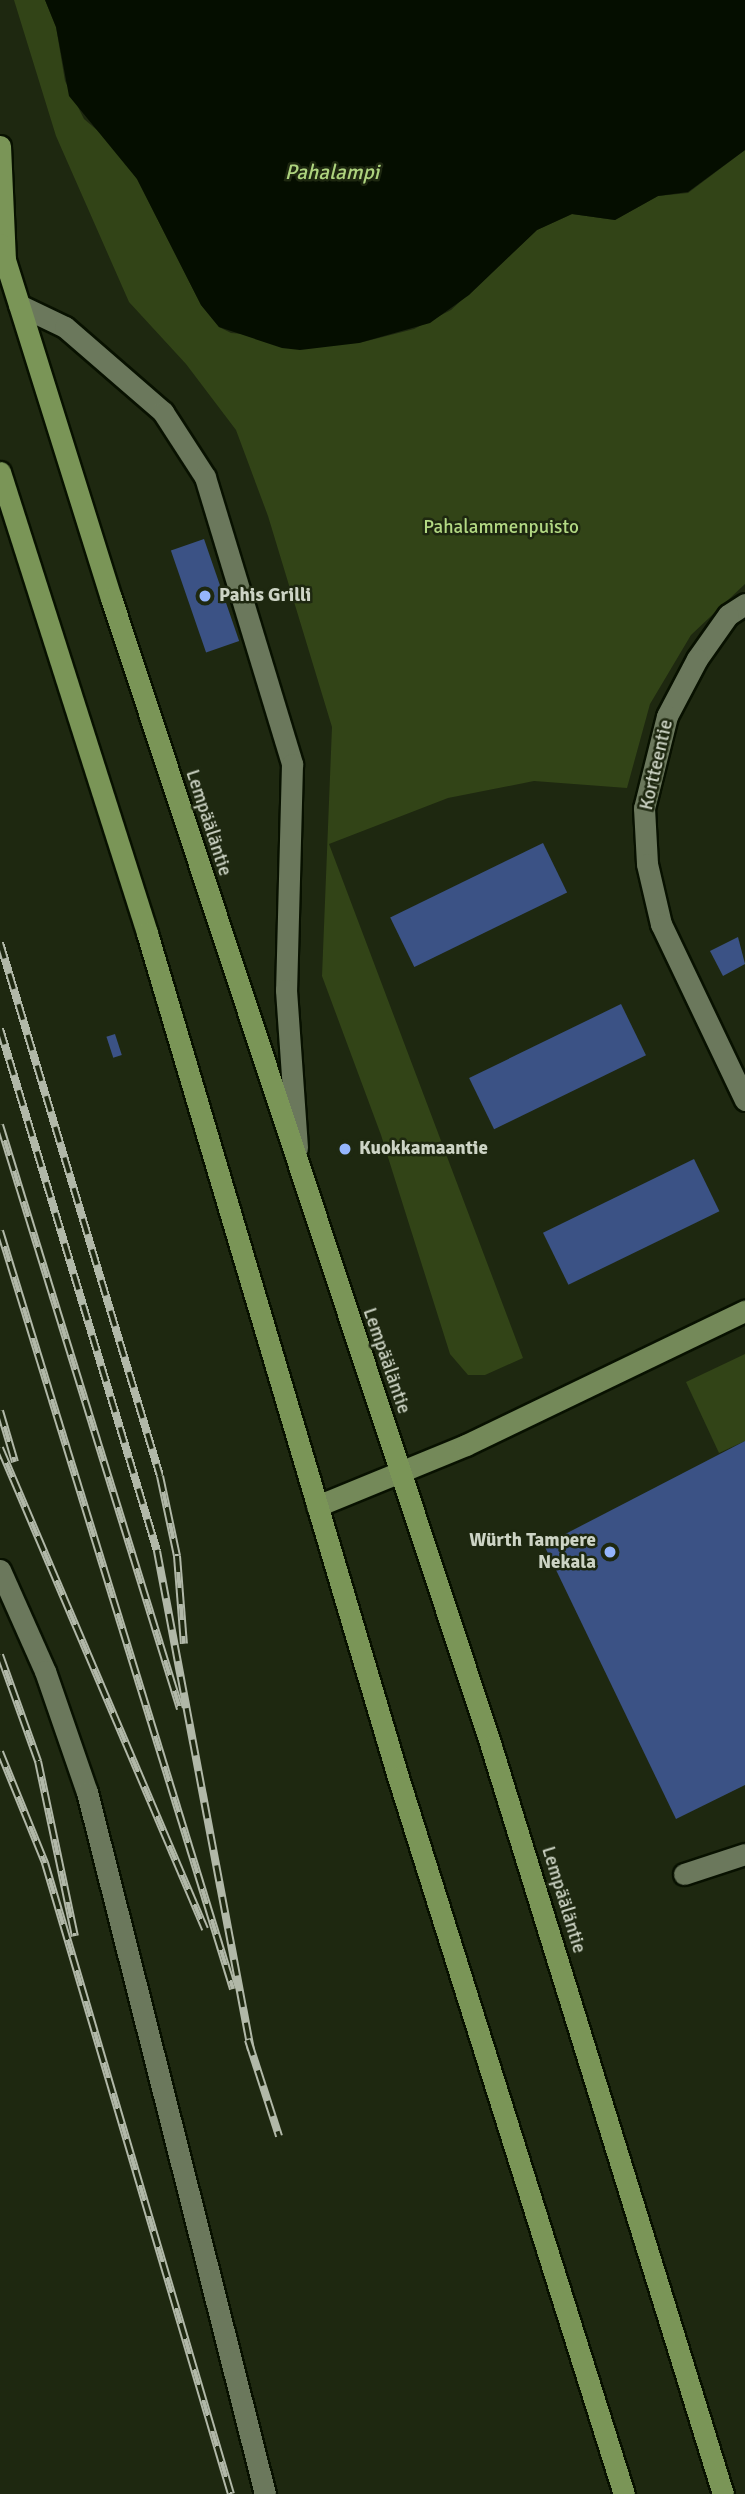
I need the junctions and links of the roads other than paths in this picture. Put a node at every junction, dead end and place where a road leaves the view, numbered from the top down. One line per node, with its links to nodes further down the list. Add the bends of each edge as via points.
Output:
1 (0, 146): 2 (highway, Lempääläntie)
2 (3, 253): 3 (highway, Lempääläntie)
3 (19, 305): 7 (highway, Lempääläntie); 7 (street, via 65,327 163,412 205,477 292,764 286,990)
4 (0, 472): 10 (highway, via 147,933)
5 (745, 604): 6 (street, Kortteentie, via 728,615 697,659 667,716 644,808 647,864 662,924)
6 (745, 1100)
7 (298, 1172): 9 (highway, Lempääläntie)
8 (745, 1311): 9 (main road)
9 (400, 1473): 10 (main road); 16 (highway, Lempääläntie, via 491,1746)
10 (317, 1506): 15 (highway)
11 (0, 1570): 14 (street, via 45,1671 87,1792)
12 (745, 1854): 13 (street)
13 (684, 1874)
14 (265, 2494)
15 (624, 2494)
16 (723, 2494)

